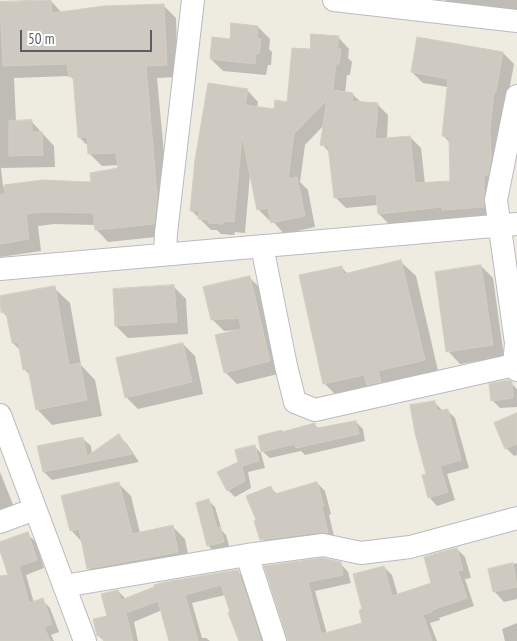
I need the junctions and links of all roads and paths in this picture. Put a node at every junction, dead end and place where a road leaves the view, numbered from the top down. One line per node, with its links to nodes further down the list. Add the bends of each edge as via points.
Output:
1 (193, 0): 8 (street)
2 (334, 0): 3 (street)
3 (357, 1): 4 (street)
4 (517, 21)
5 (517, 96): 6 (street, via 496,200)
6 (509, 225): 7 (street); 10 (street)
7 (262, 246): 8 (street); 10 (street, via 295,402 315,410)
8 (166, 254): 9 (street)
9 (0, 269)
10 (516, 367)
11 (0, 415): 12 (street)
12 (35, 509): 14 (street); 16 (street)
13 (517, 518): 15 (street, via 410,547 361,553 323,545)
14 (0, 522)
15 (247, 555): 16 (street); 18 (street)
16 (64, 586): 17 (street)
17 (84, 641)
18 (275, 641)

